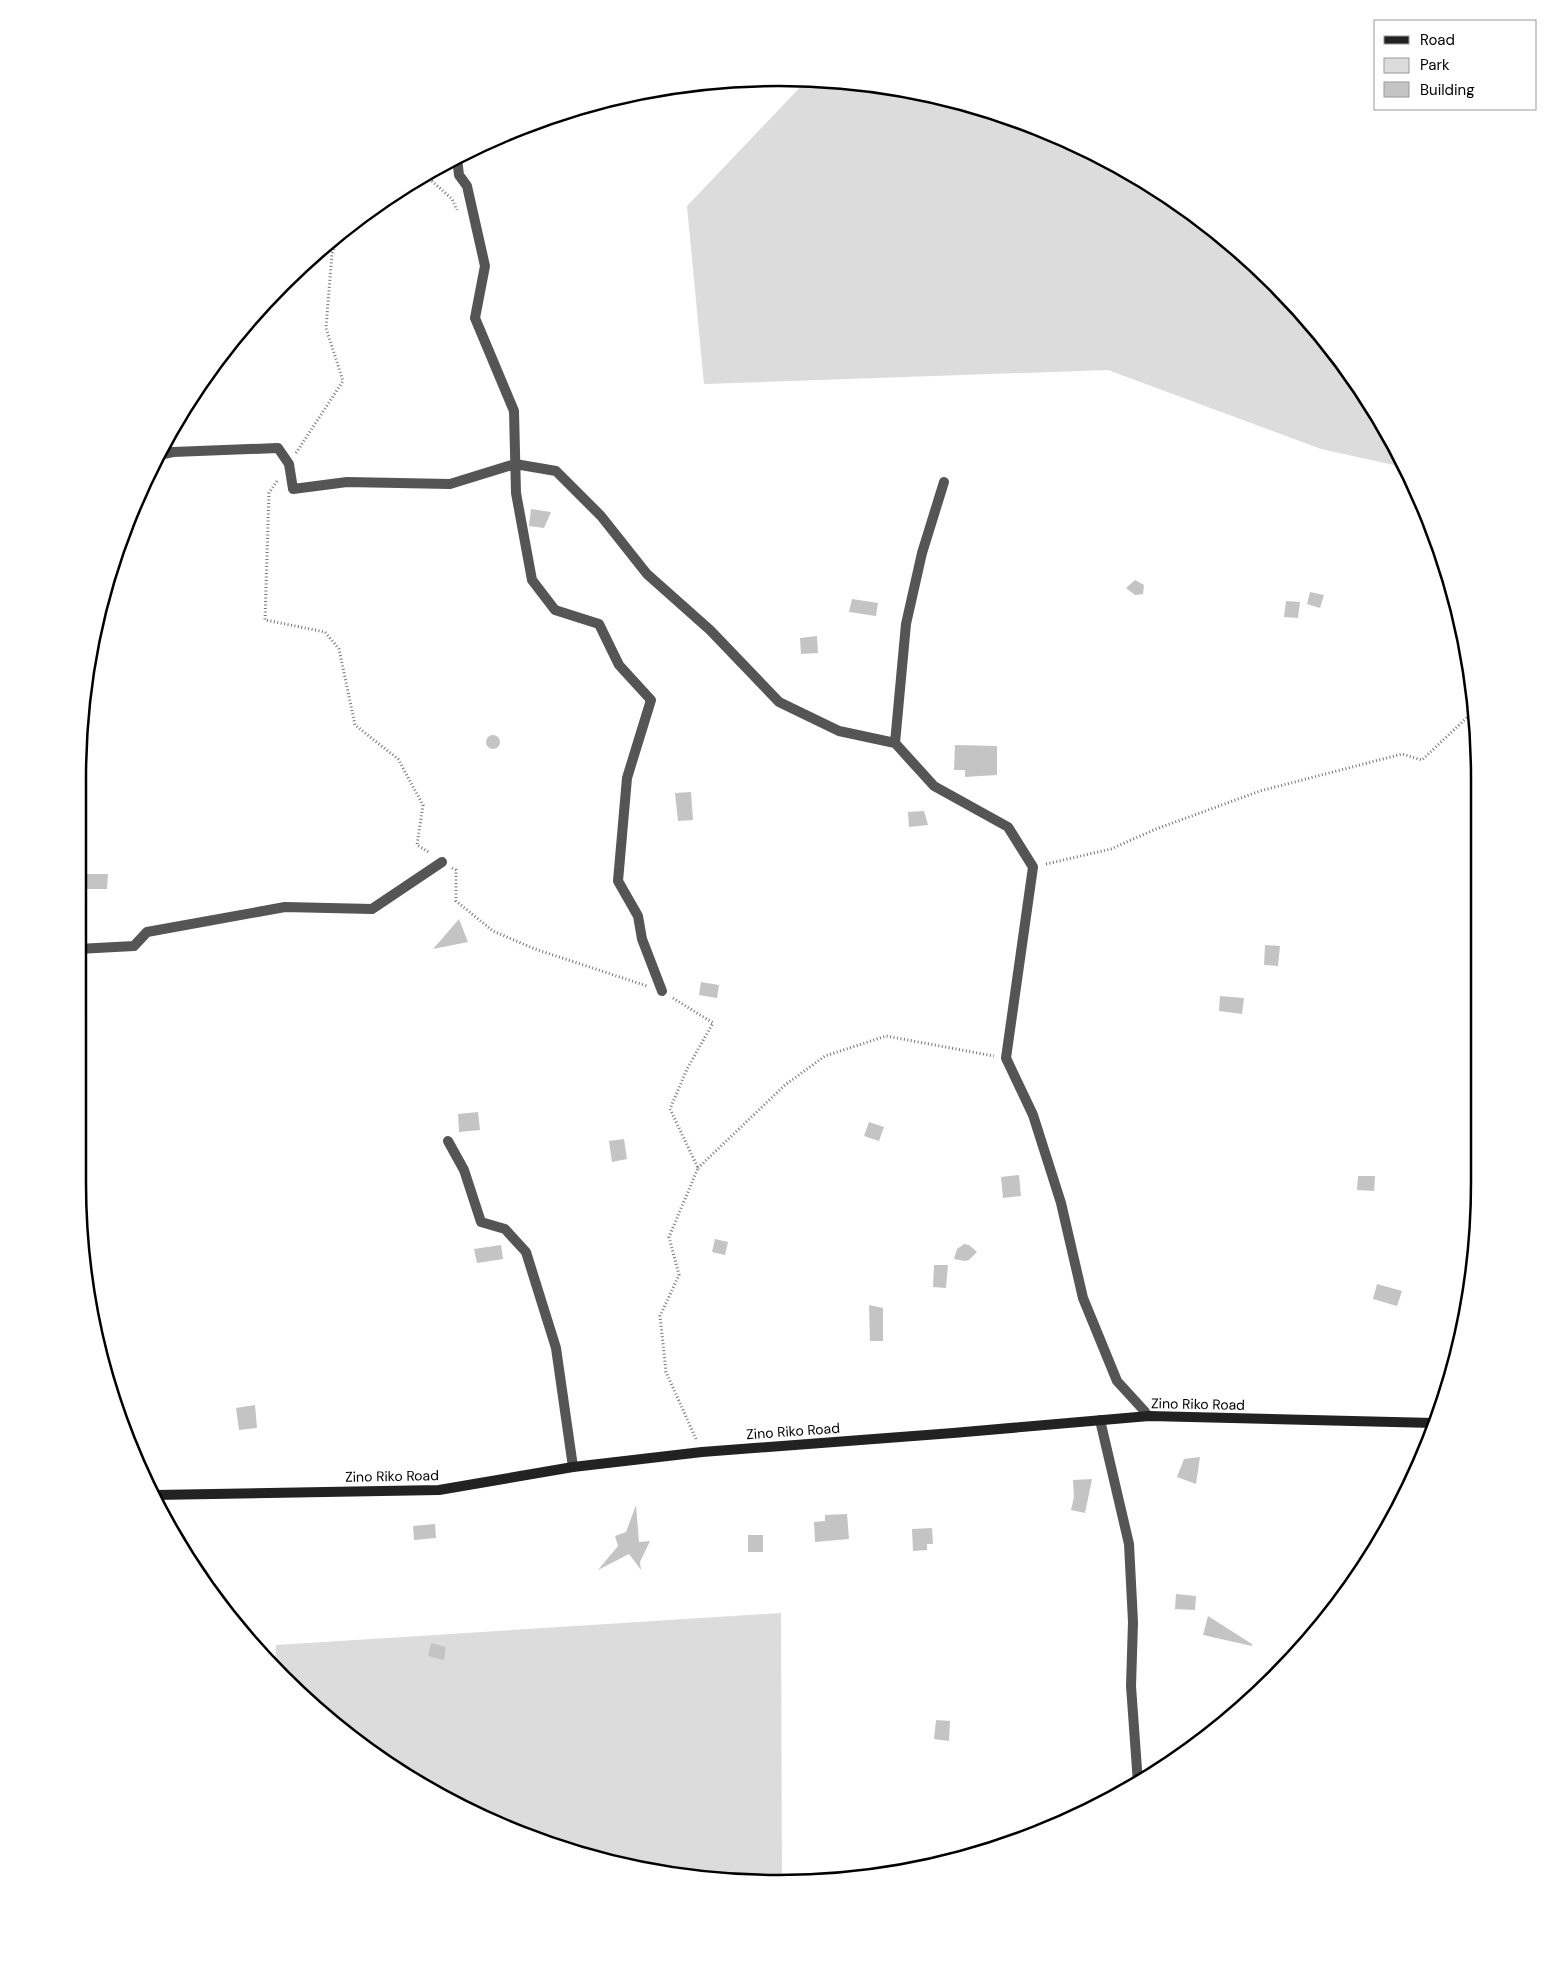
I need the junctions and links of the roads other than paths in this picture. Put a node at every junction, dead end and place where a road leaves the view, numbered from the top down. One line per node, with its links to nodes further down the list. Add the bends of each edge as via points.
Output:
1 (458, 165): 3 (street, via 485,266 475,318 514,411)
2 (168, 453): 3 (street, via 278,448 289,464 293,489 347,482 450,484)
3 (515, 464): 5 (street, via 556,470 601,516 647,574 710,630 780,702 839,732); 8 (street, via 516,493 532,580 555,610 599,624 619,665 650,700 627,778 618,881 638,916 642,939)
4 (944, 482): 5 (street, via 922,553 906,624)
5 (895, 743): 10 (street, via 934,786 1008,827 1033,867 1006,1058 1033,1116 1056,1185 1083,1298 1117,1381)
6 (442, 862): 7 (street, via 372,909 285,907 146,932 134,946)
7 (86, 949)
8 (662, 991)
9 (448, 1141): 13 (street, via 464,1170 481,1222 505,1229 526,1252 556,1348)
10 (1149, 1416): 11 (street, Zino Riko Road); 12 (street, Zino Riko Road)
11 (1100, 1420): 13 (street, Zino Riko Road, via 702,1452); 15 (street, via 1129,1544 1133,1622 1131,1686)
12 (1427, 1423)
13 (573, 1467): 14 (street, Zino Riko Road, via 439,1490)
14 (161, 1494)
15 (1137, 1774)

